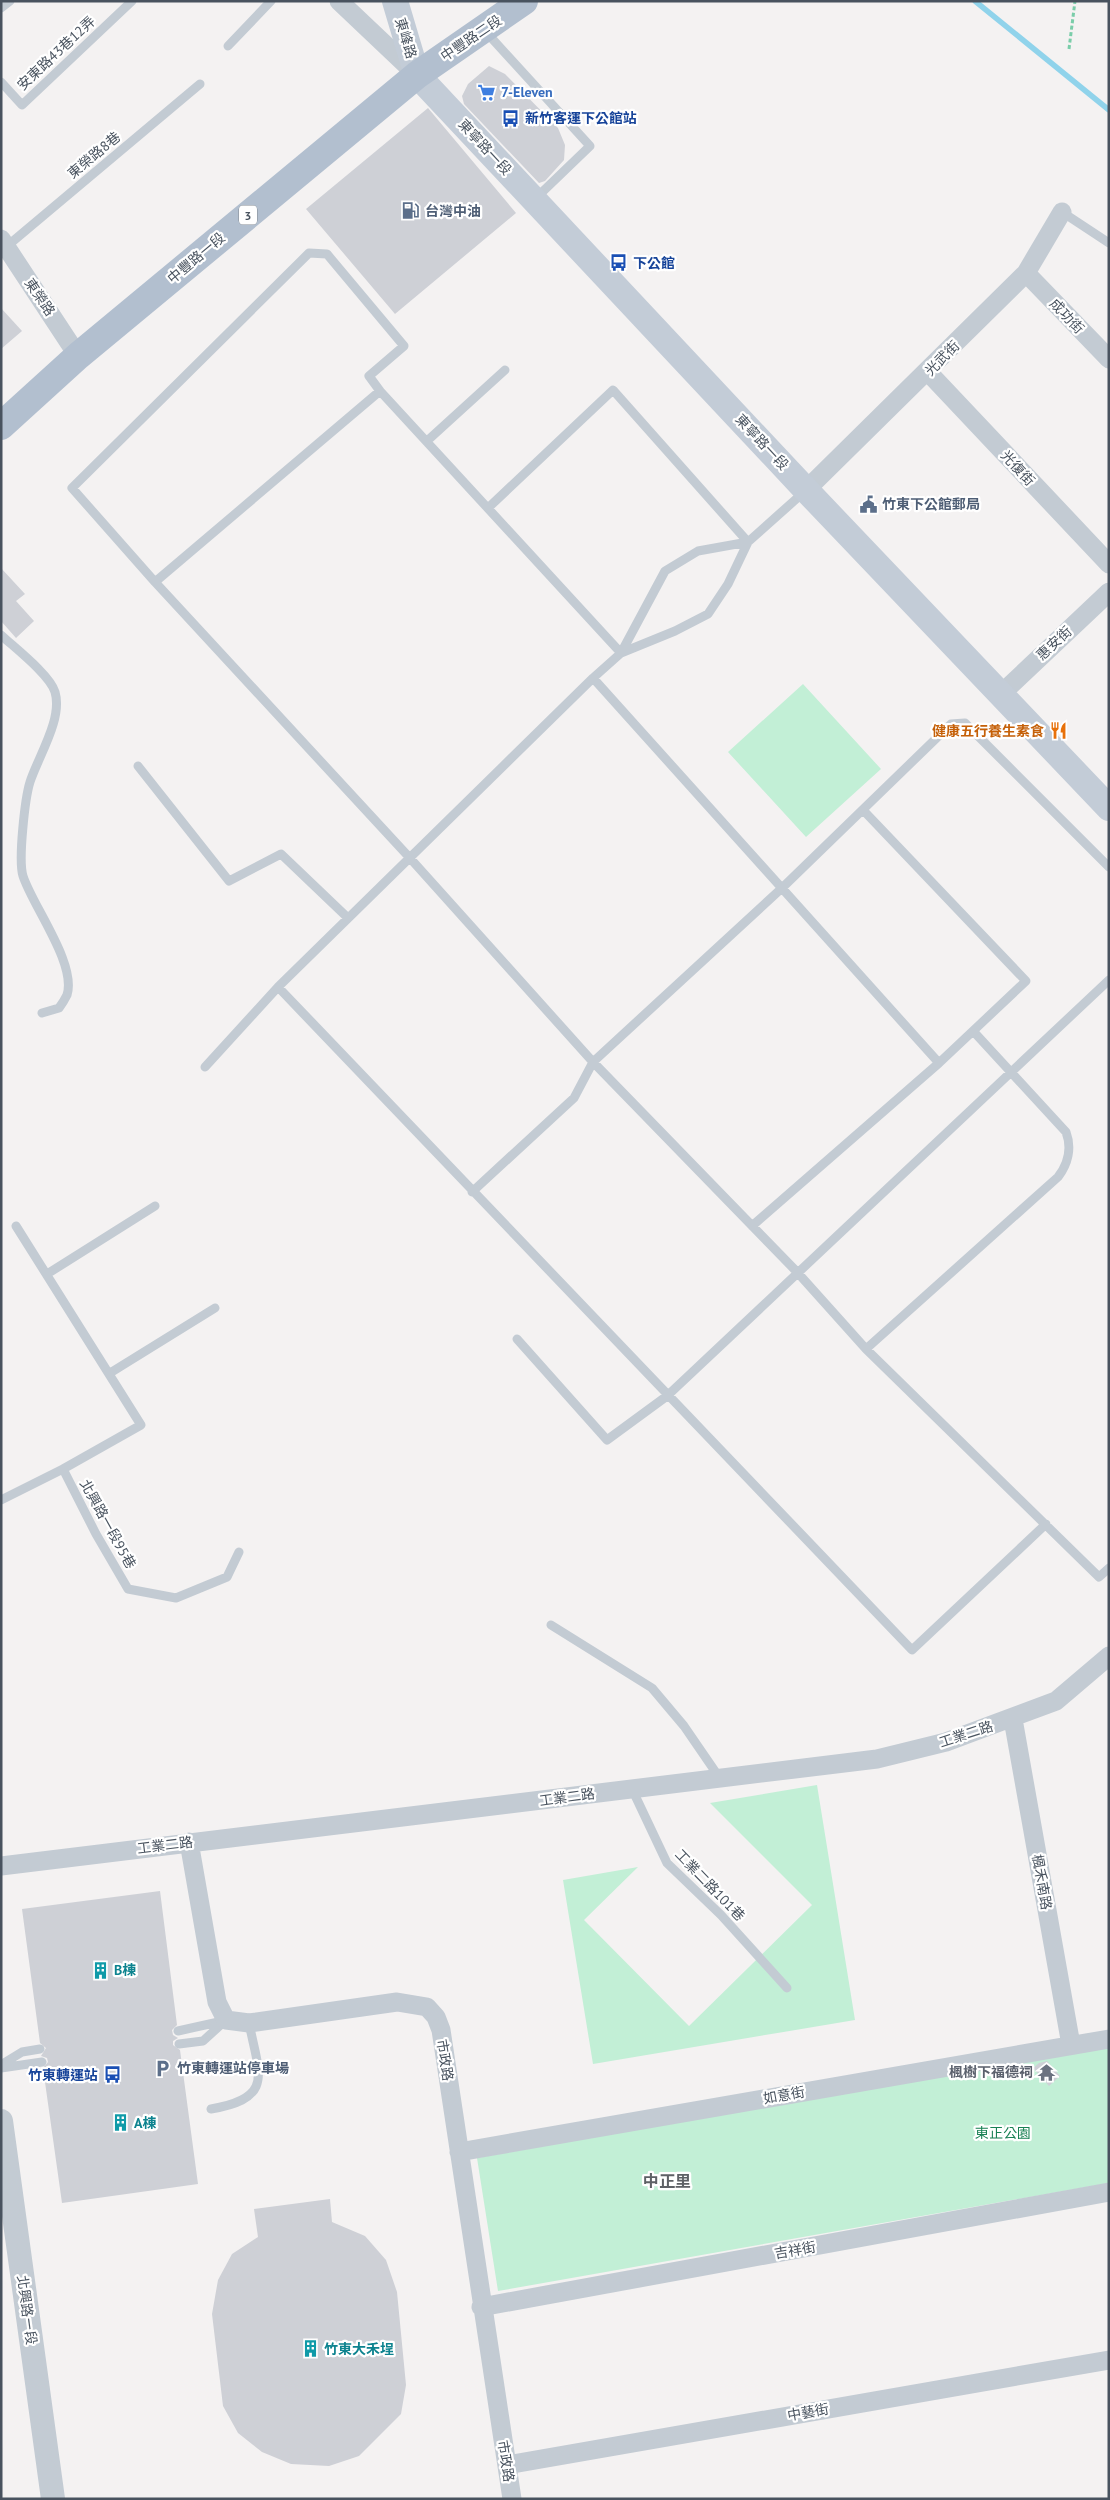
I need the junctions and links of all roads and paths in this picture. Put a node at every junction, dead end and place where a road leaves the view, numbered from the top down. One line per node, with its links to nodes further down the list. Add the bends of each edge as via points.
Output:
1 (10, 1): 8 (lane)
2 (132, 1): 13 (lane, 安東路43巷12弄, via 22,105)
3 (271, 1): 10 (lane)
4 (339, 1): 12 (street)
5 (396, 1): 12 (main road, 東峰路)
6 (524, 1): 9 (main road, 中豐路二段 / 3)
7 (1075, 1): 11 (path)
8 (1, 8)
9 (483, 29): 12 (main road, 中豐路二段 / 3); 15 (lane, via 590,146)
10 (228, 46)
11 (1069, 48)
12 (417, 74): 15 (main road, 東寧路一段); 20 (main road, 中豐路一段 / 3)
13 (1, 82)
14 (200, 84): 17 (lane, 東榮路8巷)
15 (534, 200): 27 (main road, 東寧路一段)
16 (1062, 212): 18 (lane); 19 (street, 光武街)
17 (4, 243): 20 (street, 東榮路)
18 (1109, 243)
19 (1026, 274): 21 (street, 成功街); 23 (street, 光武街)
20 (78, 356): 25 (main road, 中豐路一段 / 3)
21 (1109, 359)
22 (505, 370): 26 (lane)
23 (928, 372): 27 (street, 光武街); 30 (street, 光復街)
24 (380, 391): 26 (lane); 31 (lane); 31 (lane, via 369,376 404,346 327,254 309,253 72,488)
25 (1, 426)
26 (427, 441): 28 (lane)
27 (806, 490): 29 (lane); 36 (main road, 東寧路一段)
28 (488, 508): 29 (lane, via 613,390); 34 (lane)
29 (748, 542): 34 (lane, via 728,584 708,614); 34 (lane, via 698,551 665,571)
30 (1109, 564)
31 (155, 582): 40 (lane)
32 (1109, 592): 36 (street, 惠安街)
33 (1, 635): 46 (lane, via 38,668 55,691 57,708 29,784 20,856 22,875 62,953 66,979 67,993 59,1008)
34 (622, 653): 35 (lane)
35 (594, 678): 40 (lane); 42 (lane)
36 (1000, 694): 38 (main road, 東寧路一段)
37 (138, 766): 43 (lane, via 229,881 280,854)
38 (1109, 808)
39 (863, 810): 41 (lane, via 951,724 965,723); 42 (lane); 47 (lane, via 1026,981)
40 (409, 856): 43 (lane); 48 (lane)
41 (1109, 867)
42 (782, 888): 48 (lane); 49 (lane)
43 (348, 918): 45 (lane)
44 (1109, 980): 51 (lane)
45 (278, 987): 50 (lane); 52 (lane)
46 (42, 1013)
47 (974, 1032): 49 (lane); 51 (lane)
48 (593, 1062): 52 (lane, via 574,1098); 55 (lane)
49 (939, 1063): 55 (lane)
50 (205, 1067)
51 (1011, 1074): 56 (lane); 60 (lane, via 1066,1132 1070,1140 1066,1166 1058,1177)
52 (472, 1192): 62 (lane)
53 (155, 1206): 57 (lane)
54 (16, 1226): 57 (lane)
55 (752, 1226): 56 (lane)
56 (797, 1272): 60 (lane); 62 (lane)
57 (47, 1274): 61 (lane)
58 (215, 1308): 61 (lane)
59 (517, 1339): 62 (lane, via 607,1440)
60 (866, 1349): 65 (lane)
61 (110, 1374): 63 (lane, via 141,1426)
62 (667, 1396): 65 (lane, via 912,1650)
63 (63, 1469): 64 (lane, 北興路一段95巷); 66 (lane, 北興路一段95巷, via 128,1589 176,1598 227,1577)
64 (1, 1500)
65 (1046, 1524): 67 (lane, via 1099,1577)
66 (239, 1552)
67 (1109, 1568)
68 (551, 1625): 71 (lane, via 652,1688 684,1726)
69 (1109, 1656): 70 (street, 工業二路, via 1056,1701)
70 (1012, 1719): 71 (street, 工業二路, via 946,1742 877,1759); 81 (street, 楓禾南路)
71 (719, 1777): 72 (street, 工業二路)
72 (632, 1789): 73 (street, 工業二路); 75 (lane, 工業二路101巷, via 667,1863)
73 (189, 1842): 74 (street, 工業二路); 76 (street, via 217,2002)
74 (1, 1866)
75 (787, 1988)
76 (226, 2020): 77 (street, 市政路); 78 (lane); 80 (lane, via 203,2041)
77 (249, 2023): 85 (lane, via 259,2074 256,2088 244,2101); 87 (street, 市政路, via 397,2002 427,2008 436,2017 441,2030)
78 (178, 2031)
79 (1109, 2038): 81 (street, 如意街)
80 (179, 2044)
81 (1071, 2045): 87 (street, 如意街)
82 (40, 2049): 84 (lane, via 22,2052)
83 (42, 2062): 84 (lane)
84 (1, 2066)
85 (211, 2110)
86 (1, 2121): 92 (street, 北興路ㄧ段)
87 (459, 2152): 89 (street, 市政路)
88 (1108, 2195): 89 (street, 吉祥街)
89 (481, 2307): 91 (street, 市政路)
90 (1109, 2360): 91 (street, 中藝街)
91 (506, 2465): 93 (street, 市政路)
92 (52, 2499)
93 (512, 2499)

